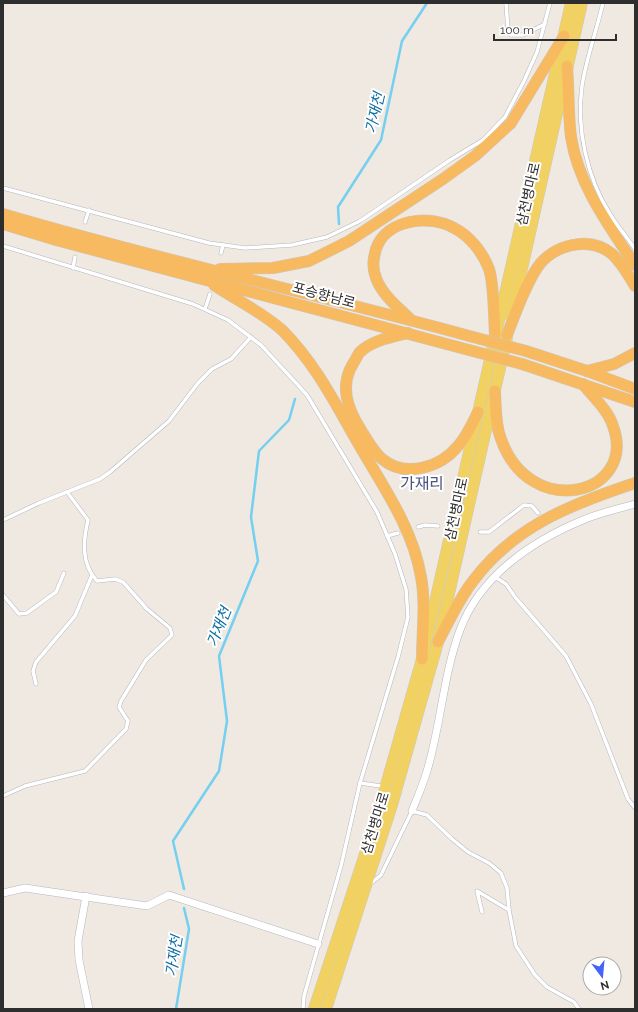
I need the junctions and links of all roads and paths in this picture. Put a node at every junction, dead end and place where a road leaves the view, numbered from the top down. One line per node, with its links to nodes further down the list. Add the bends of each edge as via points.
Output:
1 (506, 3): 6 (lane, via 508,30 512,34 523,34)
2 (550, 3): 6 (lane)
3 (571, 3): 7 (main road, 삼천병마로)
4 (582, 3): 8 (main road, 삼천병마로)
5 (603, 3): 16 (lane, via 582,85 580,121 594,182 609,214)
6 (545, 24): 14 (lane, via 537,52 505,117 483,140 360,221 328,237 292,245 245,248)
7 (564, 36): 21 (highway, via 511,123 475,156 378,223 309,261 272,268); 28 (main road, 삼천병마로)
8 (567, 66): 19 (highway, via 572,137 580,168 607,223); 27 (main road, 삼천병마로)
9 (3, 188): 10 (lane)
10 (89, 210): 12 (lane); 14 (lane)
11 (3, 214): 21 (highway, 포승향남로)
12 (86, 222)
13 (3, 224): 21 (highway, 포승향남로)
14 (224, 245): 17 (lane)
15 (3, 246): 20 (lane)
16 (635, 249)
17 (221, 253)
18 (75, 257): 20 (lane)
19 (635, 265)
20 (73, 268): 24 (lane)
21 (207, 274): 25 (highway, 포승향남로); 26 (highway, 포승향남로); 52 (highway, via 280,329 299,348 326,386 410,536 421,578)
22 (635, 286): 27 (highway, via 620,262 602,248 585,244 564,247 551,253 538,267)
23 (210, 294): 24 (lane)
24 (205, 309): 29 (lane, via 228,320)
25 (412, 320): 28 (highway, via 384,292 372,262 377,245 384,234 407,222 436,222 454,228 467,237 480,252 490,270); 31 (highway, 포승향남로, bridge, via 526,351)
26 (408, 333): 32 (highway, 포승향남로, bridge); 36 (highway, via 379,340 360,352 348,371 345,384 348,406 372,449 393,465 422,468 442,459 458,447)
27 (507, 335): 34 (main road, 삼천병마로)
28 (495, 336): 36 (main road, 삼천병마로)
29 (251, 337): 38 (lane, via 231,359 212,369 198,383 169,421 110,472 100,479); 46 (lane, via 307,395 377,512)
30 (635, 353): 31 (highway, via 614,364)
31 (587, 371): 33 (highway, 포승향남로)
32 (584, 384): 34 (highway, via 613,425 616,453 612,466 593,485 566,492 539,485 513,464 501,439 496,420); 35 (highway, 포승향남로)
33 (635, 389)
34 (495, 391): 51 (main road, 삼천병마로)
35 (635, 402)
36 (478, 412): 52 (main road, 삼천병마로)
37 (635, 483): 51 (highway, via 579,502 538,522 512,540 473,581)
38 (67, 492): 41 (lane); 48 (lane, via 88,520 84,547)
39 (635, 504): 49 (street, via 583,519 556,531 518,556)
40 (538, 513): 45 (lane, via 532,506 524,505 489,532)
41 (3, 520)
42 (438, 526): 43 (lane)
43 (418, 527)
44 (398, 532): 46 (lane)
45 (480, 532)
46 (387, 536): 54 (lane, via 396,554 406,588 408,617)
47 (64, 573): 50 (lane, via 56,592 28,613 19,614)
48 (92, 575): 53 (lane, via 75,616 36,662 33,671); 56 (lane, via 97,580 115,579 123,582 147,609 170,628 172,635 146,660 121,701 119,707 128,721 126,729 85,771 25,786)
49 (494, 577): 57 (lane, via 506,584 514,597 566,656 591,704 628,798); 58 (street, via 476,600 460,629 427,771 414,795)
50 (3, 595)
51 (438, 642): 59 (main road, 삼천병마로, via 392,804)
52 (422, 659): 67 (main road, 삼천병마로, via 374,827)
53 (36, 684)
54 (360, 783): 55 (lane); 64 (lane, via 342,866)
55 (381, 786)
56 (3, 796)
57 (635, 808)
58 (412, 811): 59 (lane, via 381,875); 62 (lane, via 427,815 452,839 501,873 507,888)
59 (364, 890): 68 (main road, 삼천병마로)
60 (3, 892): 61 (street, via 24,888)
61 (86, 896): 64 (street, via 147,906 169,895); 65 (street, via 78,941 79,960)
62 (509, 910): 63 (lane, via 477,891); 69 (lane, via 516,946 534,975 547,987 574,1002)
63 (482, 912)
64 (318, 944): 66 (lane)
65 (89, 1009)
66 (303, 1009)
67 (314, 1009)
68 (326, 1009)
69 (579, 1009)

